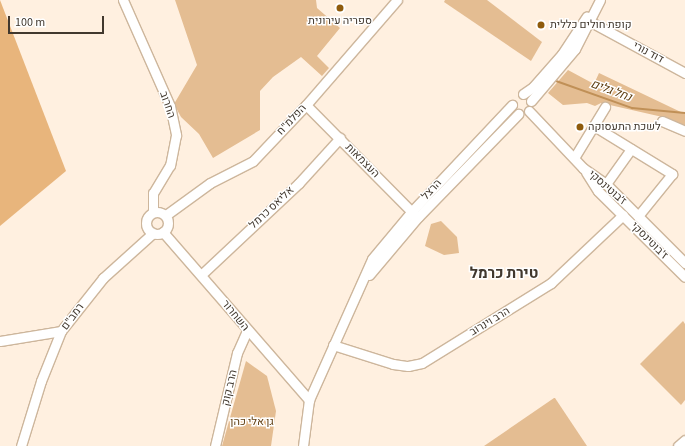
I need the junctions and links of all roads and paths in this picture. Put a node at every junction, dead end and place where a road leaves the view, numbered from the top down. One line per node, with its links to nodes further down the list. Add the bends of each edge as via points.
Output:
1 (122, 0): 21 (street, החרוב, via 170,106 176,135 170,165 153,193)
2 (397, 0): 8 (street, הפלמ"ח)
3 (597, 1): 4 (street); 6 (street, via 562,54 533,87)
4 (590, 22): 5 (street, דוד נורי); 7 (street, via 575,49)
5 (685, 73)
6 (523, 94): 7 (street); 9 (street, via 514,97)
7 (531, 101): 11 (street)
8 (306, 105): 16 (street, העצמאות); 23 (street, הפלמ"ח, via 252,161 210,183)
9 (512, 105): 12 (street); 22 (street, הרצל)
10 (605, 107): 14 (street)
11 (529, 111): 12 (street); 18 (street, ז׳בוטינסקי)
12 (518, 114): 22 (street, הרצל)
13 (662, 121): 15 (street)
14 (594, 126): 17 (street); 18 (street)
15 (685, 131)
16 (340, 138): 22 (street, העצמאות); 29 (street, אליאס כרמל, via 299,183)
17 (631, 149): 20 (street); 25 (street, via 672,174)
18 (574, 158): 19 (street, ז׳בוטינסקי)
19 (583, 168): 20 (street, ז׳בוטינסקי); 24 (street, ז'בוטינסקי, via 598,191)
20 (606, 184): 25 (street, ז׳בוטינסקי)
21 (154, 212): 23 (street); 27 (street, via 146,222)
22 (415, 214): 34 (street, הרצל, via 363,283)
23 (166, 215): 26 (street, via 168,222)
24 (623, 215): 30 (street, ז'בוטינסקי); 34 (street, הרב וינרוב, via 551,283 422,363 408,366 393,364)
25 (638, 216): 28 (street, ז׳בוטינסקי)
26 (163, 232): 27 (street); 29 (street, השחרור)
27 (153, 233): 31 (street, רמב"ם, via 103,278)
28 (685, 263)
29 (202, 274): 32 (street, השחרור)
30 (685, 277)
31 (61, 331): 33 (street); 37 (street, רמב"ם, via 41,381)
32 (247, 331): 35 (street, השחרור); 38 (street, הרב קוק, via 238,353)
33 (0, 341)
34 (333, 345): 35 (street, הרצל)
35 (309, 400): 39 (street, הרצל); 40 (street, הרצל)
36 (685, 440): 41 (street)
37 (21, 446)
38 (215, 446)
39 (303, 446)
40 (308, 446)
41 (678, 446)

